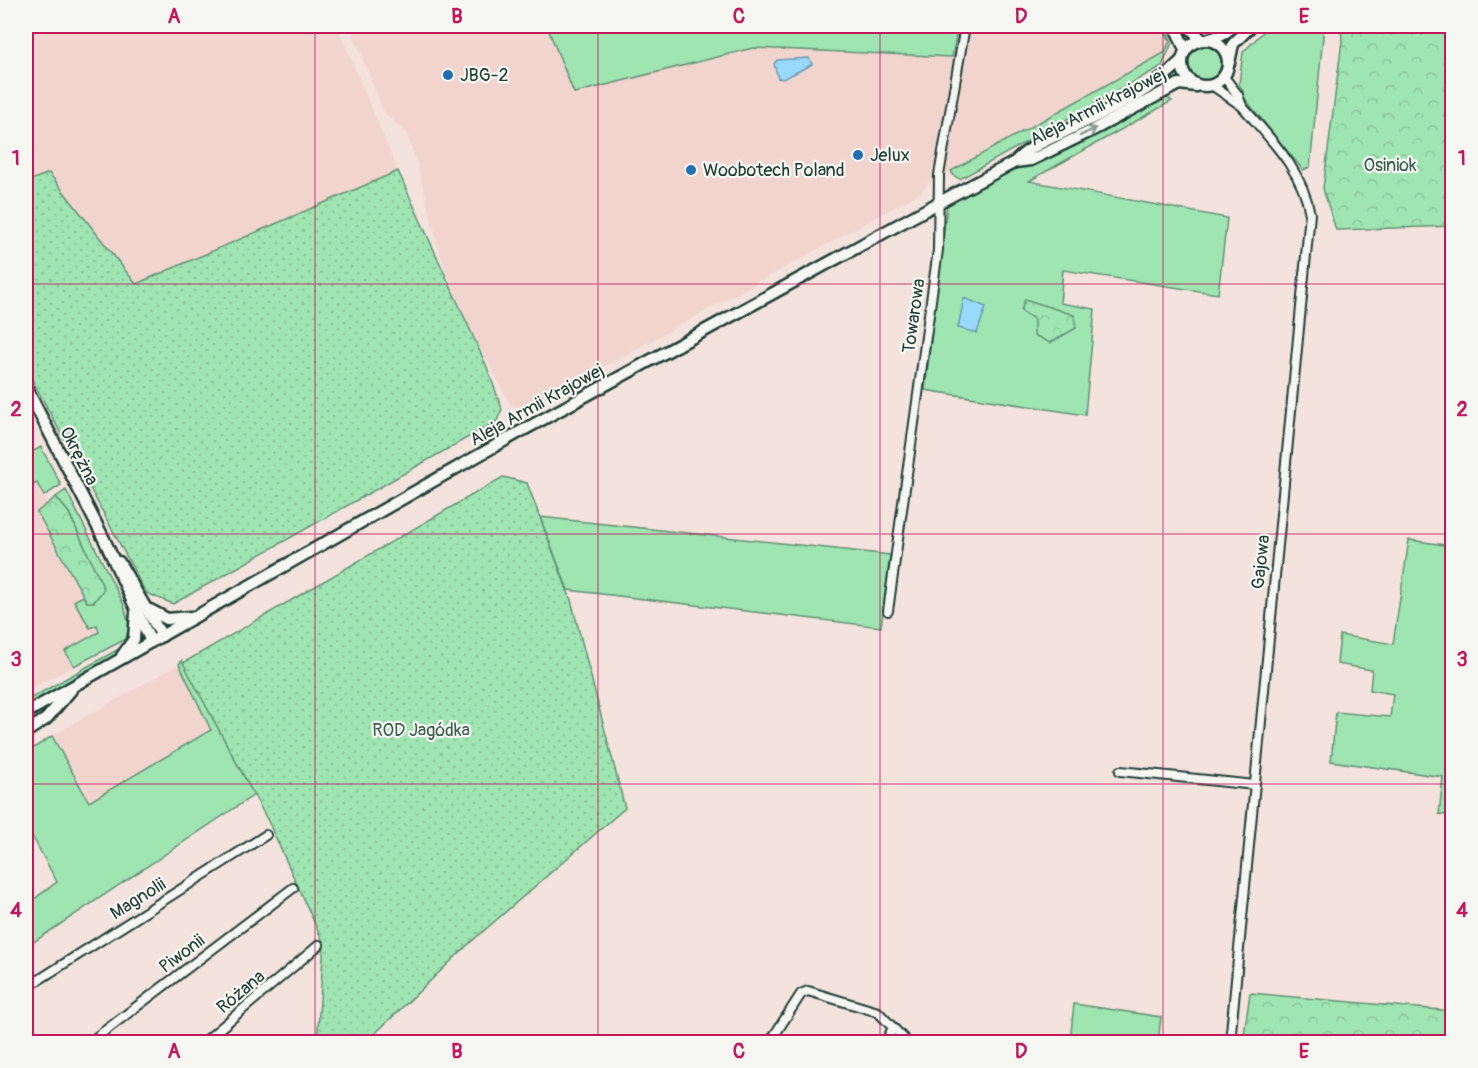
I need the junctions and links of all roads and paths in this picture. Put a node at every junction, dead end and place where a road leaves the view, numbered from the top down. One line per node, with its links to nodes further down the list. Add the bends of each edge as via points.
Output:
1 (965, 26): 15 (street, Towarowa, via 939,175)
2 (1175, 26): 7 (street)
3 (1188, 26): 6 (street)
4 (1234, 26): 6 (street, via 1222,35)
5 (1251, 26): 9 (street, via 1233,44)
6 (1205, 39): 7 (street); 9 (street, via 1220,48)
7 (1185, 50): 8 (street)
8 (1181, 62): 11 (street); 14 (street, Aleja Armii Krajowej, via 1169,74 1024,152)
9 (1229, 63): 10 (street)
10 (1224, 77): 12 (street); 13 (street, Gajowa)
11 (1196, 86): 12 (street); 14 (street, Aleja Armii Krajowej, one-way to 11, via 1031,160 1179,84)
12 (1213, 86): 13 (street, Gajowa)
13 (1242, 106): 26 (street, Gajowa, via 1289,161 1304,188 1310,214)
14 (1015, 162): 15 (street, Aleja Armii Krajowej)
15 (938, 203): 18 (street, Towarowa, via 938,250); 19 (street, Aleja Armii Krajowej, via 516,434)
16 (26, 387): 17 (street, Okrężna)
17 (140, 606): 19 (street, via 171,620); 20 (street, Okrężna); 21 (street, via 134,639)
18 (888, 611)
19 (206, 612): 20 (street, Aleja Armii Krajowej)
20 (157, 639): 21 (street, Aleja Armii Krajowej)
21 (115, 662): 22 (street, Aleja Armii Krajowej)
22 (78, 683): 23 (street, Aleja Armii Krajowej); 24 (street, Aleja Armii Krajowej, via 46,719)
23 (26, 713)
24 (26, 732)
25 (1120, 771): 26 (street)
26 (1255, 785): 37 (street, Gajowa)
27 (266, 835): 30 (street, Magnolii)
28 (293, 888): 32 (street, Piwonii)
29 (319, 945): 33 (street, Różana)
30 (26, 988)
31 (892, 1030): 34 (street, via 878,1012 808,991 801,994); 35 (street); 36 (street)
32 (90, 1042)
33 (204, 1042)
34 (770, 1042)
35 (885, 1042)
36 (907, 1042)
37 (1230, 1042)

